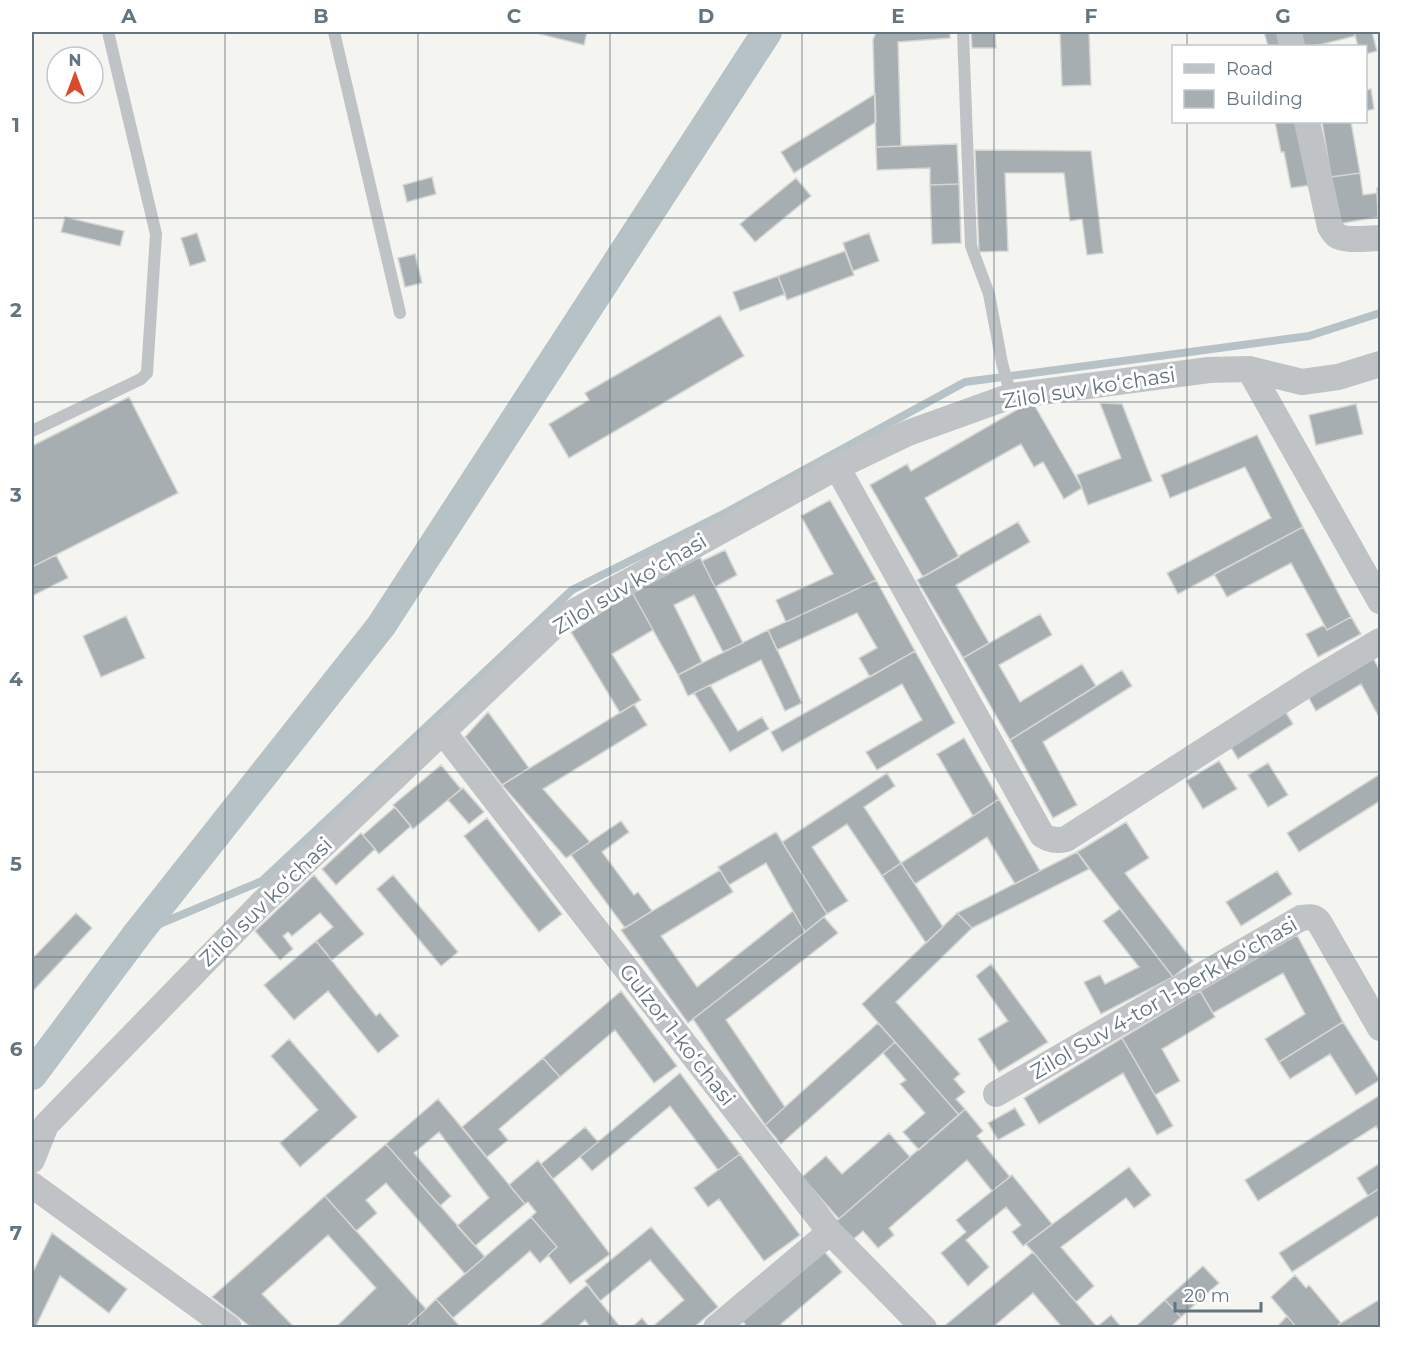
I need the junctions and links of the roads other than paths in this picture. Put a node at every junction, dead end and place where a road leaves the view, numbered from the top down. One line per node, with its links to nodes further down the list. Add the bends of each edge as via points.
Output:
1 (108, 32): 10 (lane, via 156,234 147,373)
2 (334, 32): 6 (lane)
3 (963, 32): 9 (lane, via 971,246 989,294)
4 (1308, 123): 5 (street, via 1330,227 1340,237)
5 (1380, 237)
6 (400, 313)
7 (1380, 364): 8 (street, Zilol suv koʻchasi, via 1338,377 1302,382)
8 (1250, 369): 9 (street, Zilol suv koʻchasi, via 1209,370); 12 (street)
9 (1010, 393): 11 (street, Zilol suv koʻchasi, via 908,433)
10 (32, 431)
11 (837, 467): 13 (street, via 1042,835 1056,841 1066,839); 14 (street, Zilol suv koʻchasi, via 570,614)
12 (1380, 602)
13 (1380, 641)
14 (442, 732): 17 (street, Zilol suv koʻchasi, via 260,905 46,1125); 19 (street, Gulzor 1-koʻchasi)
15 (1380, 1028): 16 (street, Zilol Suv 4-tor 1-berk koʻchasi, via 1319,922 1315,918 1301,918)
16 (996, 1094)
17 (32, 1160)
18 (32, 1185): 20 (street)
19 (830, 1232): 21 (street); 22 (street, Gulzor 1-koʻchasi)
20 (228, 1328)
21 (716, 1328)
22 (924, 1328)

